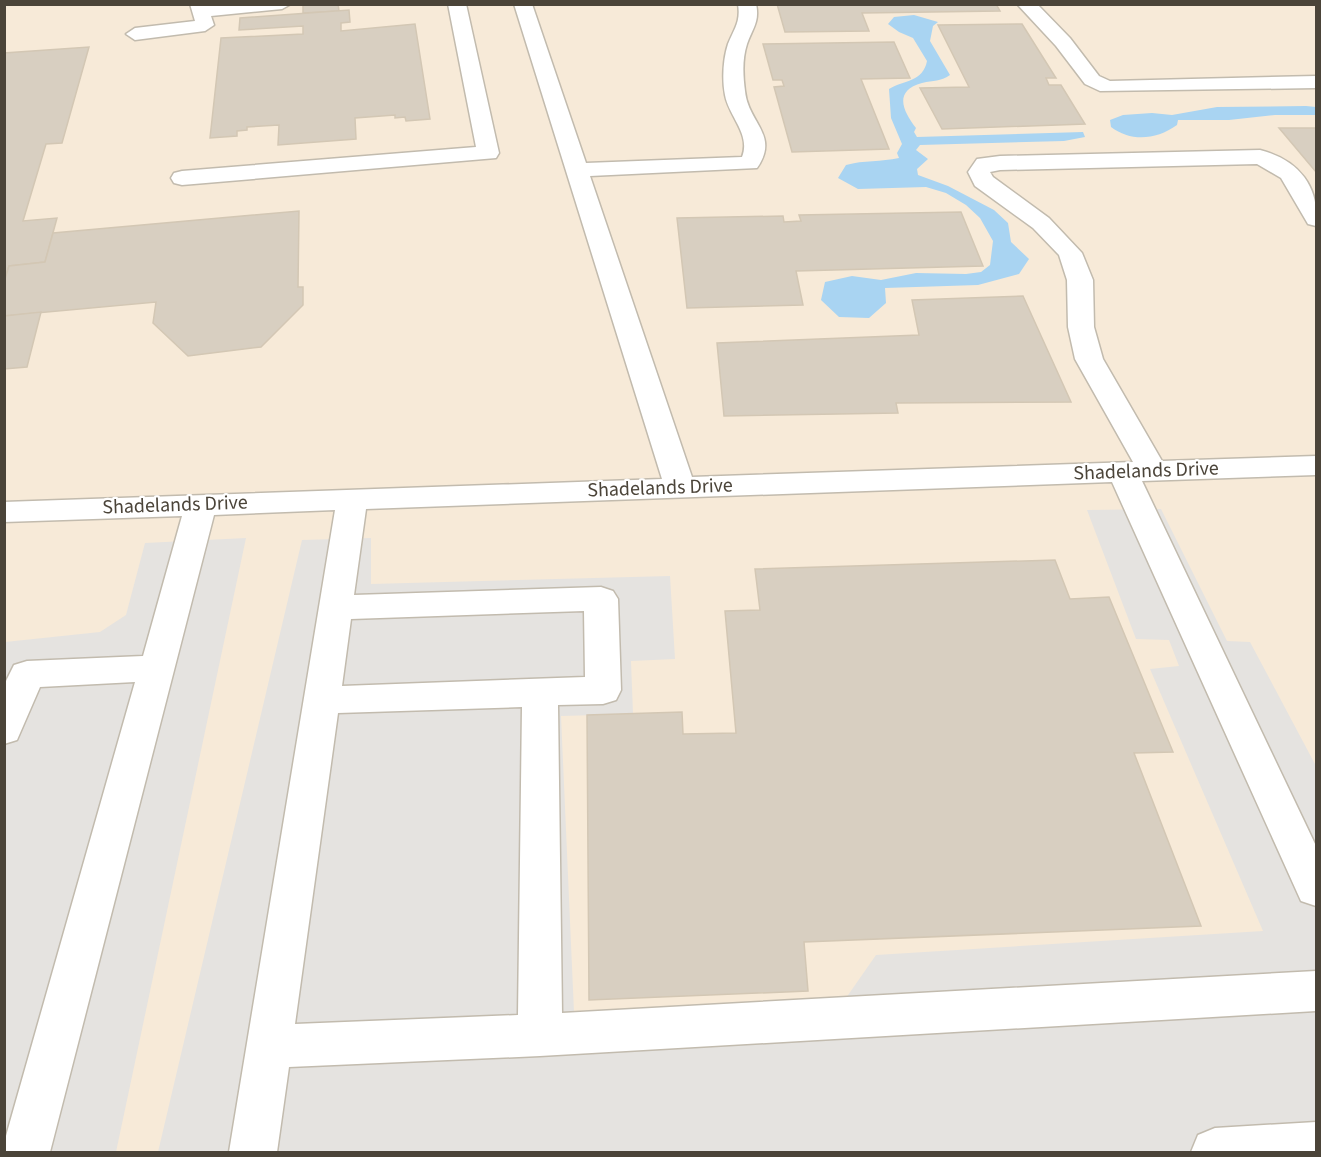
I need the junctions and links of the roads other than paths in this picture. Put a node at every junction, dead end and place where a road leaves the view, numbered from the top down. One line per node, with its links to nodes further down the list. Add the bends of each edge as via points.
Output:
1 (282, 4): 6 (street)
2 (457, 4): 10 (street, via 489,153)
3 (523, 4): 9 (street)
4 (747, 4): 9 (street, via 750,25 738,45 734,65 735,97 757,146 756,156 749,163)
5 (1026, 4): 8 (street, via 1063,42 1092,80 1107,87)
6 (200, 8): 7 (street, via 205,25)
7 (135, 34)
8 (1317, 82)
9 (578, 170): 14 (street)
10 (182, 178)
11 (1317, 219): 13 (street, via 1291,173 1281,164 1260,157 1000,163 986,164 979,172 983,181 1041,222 1070,253 1080,280 1081,327 1089,359)
12 (1317, 465): 13 (street, Shadelands Drive)
13 (1138, 472): 14 (street, Shadelands Drive); 23 (street)
14 (680, 488): 15 (street, Shadelands Drive)
15 (352, 499): 16 (street, Shadelands Drive); 18 (street)
16 (201, 504): 17 (street, Shadelands Drive); 19 (street)
17 (4, 512)
18 (335, 608): 20 (street, via 601,599 603,690); 21 (street)
19 (157, 668): 22 (street, via 27,674); 27 (street)
20 (540, 692): 21 (street); 25 (street)
21 (322, 700): 26 (street)
22 (4, 730)
23 (1317, 888)
24 (1317, 991): 25 (street)
25 (540, 1035): 26 (street)
26 (269, 1046): 29 (street)
27 (21, 1136)
28 (1317, 1146): 30 (street)
29 (253, 1152)
30 (1215, 1152)

